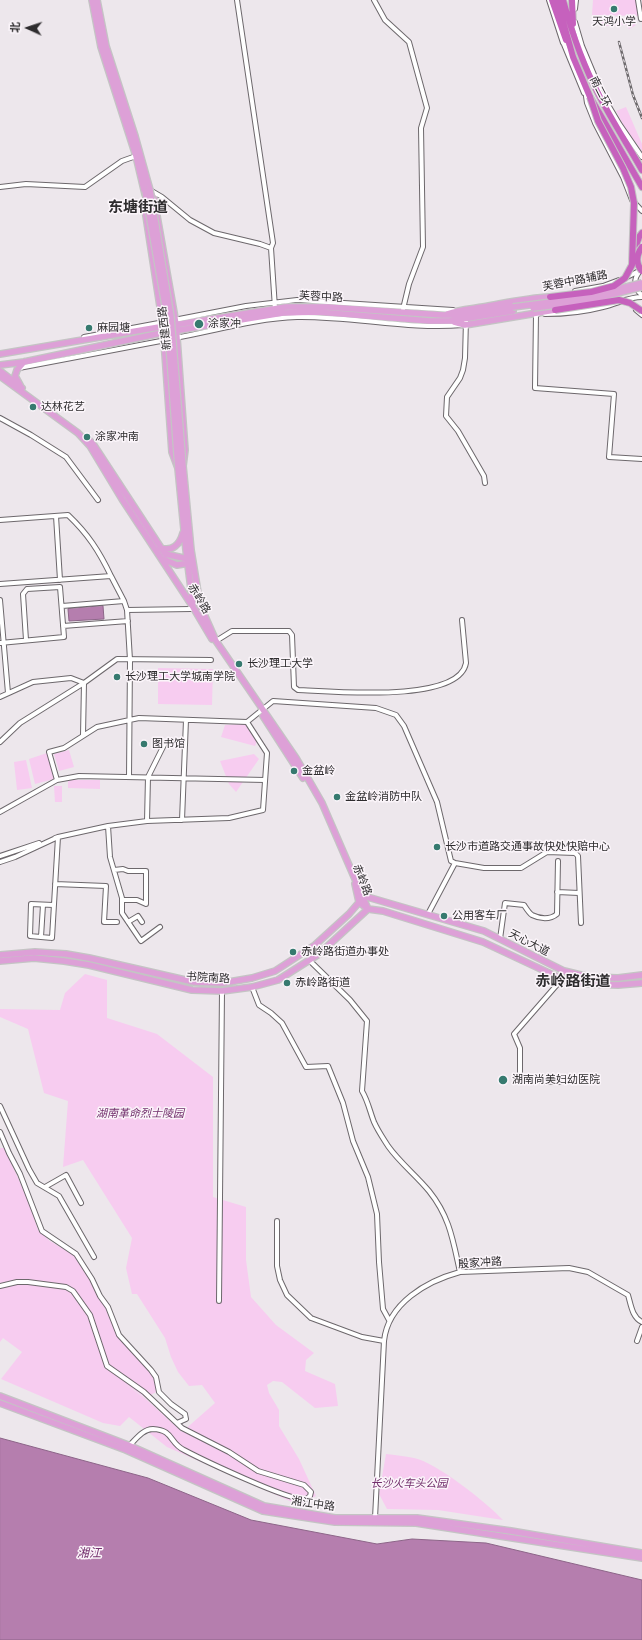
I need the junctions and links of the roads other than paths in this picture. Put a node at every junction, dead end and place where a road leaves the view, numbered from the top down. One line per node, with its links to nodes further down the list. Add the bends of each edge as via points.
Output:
1 (92, 0): 19 (main road, 新建西路, via 101,47)
2 (97, 0): 25 (main road, 新建西路, via 106,46 135,136)
3 (237, 0): 29 (street, via 273,243)
4 (374, 0): 42 (street, via 384,20 409,42 427,108 420,128 423,246 409,284)
5 (551, 0): 14 (street); 15 (highway)
6 (557, 0): 15 (highway, 南二环)
7 (563, 0): 13 (highway, 南二环)
8 (572, 0): 13 (highway)
9 (576, 0): 12 (street)
10 (638, 0): 11 (street)
11 (641, 19)
12 (575, 22): 13 (street); 16 (street)
13 (575, 38): 16 (highway, 南二环)
14 (563, 42): 15 (street); 17 (street)
15 (573, 57): 17 (highway, 南二环)
16 (600, 94): 18 (highway, 南二环); 20 (street)
17 (588, 100): 24 (highway, 南二环, bridge); 26 (street, via 595,122 632,200); 30 (highway, bridge, via 631,187 634,203)
18 (622, 137): 21 (highway); 22 (highway, 南二环)
19 (136, 156): 23 (street, via 122,161 85,187 26,184); 25 (main road, 新建西路)
20 (642, 157)
21 (642, 163)
22 (642, 170)
23 (0, 187)
24 (642, 187)
25 (148, 190): 29 (street, via 162,197 190,220 214,233); 50 (main road, 新建西路, via 154,200); 51 (main road, 新建西路, via 144,202); 65 (main road, 新建西路, bridge, via 167,317)
26 (642, 211)
27 (642, 233): 30 (highway, bridge)
28 (642, 247): 31 (highway, bridge, via 637,260)
29 (271, 248): 40 (street)
30 (633, 256): 36 (highway, bridge, via 631,270 620,283 591,292)
31 (641, 270): 33 (street, 芙蓉中路辅路); 35 (street, via 635,284)
32 (642, 283): 41 (main road, 芙蓉中路, bridge, via 583,298)
33 (610, 284): 37 (street, 芙蓉中路辅路); 39 (street, via 616,284 619,288 621,299)
34 (642, 287): 41 (main road, 芙蓉中路, bridge, via 582,302)
35 (642, 296): 38 (street)
36 (550, 297): 37 (main road)
37 (536, 298): 43 (main road)
38 (630, 298): 39 (street); 47 (street, via 632,307)
39 (616, 304): 46 (street, via 566,313)
40 (275, 305): 42 (main road, 芙蓉中路); 50 (main road, 芙蓉中路)
41 (513, 309): 48 (main road, 芙蓉中路); 49 (main road)
42 (403, 310): 43 (street); 48 (main road, 芙蓉中路)
43 (456, 310): 48 (main road)
44 (556, 310): 45 (highway, bridge, via 619,300 630,303); 46 (main road)
45 (642, 311)
46 (536, 314): 49 (main road); 64 (street, via 535,388 614,394 609,456)
47 (642, 315)
48 (443, 316)
49 (466, 322): 50 (main road, 芙蓉中路, via 293,312); 52 (street, via 417,326 297,317 268,320); 66 (street, via 463,370 447,397 446,416 458,431 484,476)
50 (176, 325): 51 (main road, 芙蓉中路); 52 (main road, 新建西路)
51 (163, 327): 53 (main road, 新建西路); 54 (main road, 芙蓉中路, via 22,352); 55 (main road, 芙蓉中路)
52 (177, 338): 53 (street); 65 (main road, 新建西路, via 185,450)
53 (164, 340): 57 (street); 65 (main road, 新建西路, via 172,452)
54 (0, 353)
55 (24, 362): 56 (main road, 芙蓉中路); 57 (main road)
56 (0, 365)
57 (19, 368): 62 (main road, via 15,376)
58 (0, 371): 62 (main road)
59 (0, 376): 61 (main road, 赤岭路)
60 (0, 380): 61 (main road, 赤岭路)
61 (9, 383): 72 (main road, 赤岭路, via 78,433 90,446)
62 (21, 387): 71 (main road, via 77,427 93,444)
63 (0, 418): 67 (street, via 66,457)
64 (642, 459)
65 (180, 467): 70 (main road, 新建西路); 73 (main road, 新建西路)
66 (485, 483)
67 (98, 500)
68 (56, 516): 69 (street); 74 (street, via 68,515 84,530 100,553); 75 (street)
69 (0, 520)
70 (184, 528): 71 (main road, via 177,546 171,549); 73 (main road, 新建西路)
71 (160, 548): 73 (main road, via 165,554)
72 (163, 560): 73 (main road, via 177,565); 80 (main road, 赤岭路)
73 (190, 560): 80 (main road, 新建西路); 86 (main road, 赤岭路, via 200,605)
74 (111, 576): 75 (street); 78 (street)
75 (60, 580): 76 (street)
76 (0, 584)
77 (0, 600): 87 (street)
78 (124, 601): 79 (street); 81 (street)
79 (62, 606): 84 (street); 85 (street, via 60,586 27,589 23,594)
80 (192, 608): 81 (street); 93 (main road, 赤岭路)
81 (127, 610): 83 (street)
82 (462, 620): 86 (street, via 465,670 451,682 396,693 298,690 293,683 292,635 289,631 232,631)
83 (128, 621): 84 (street); 88 (street)
84 (63, 626): 85 (street, via 64,637)
85 (26, 640): 87 (street)
86 (216, 641): 93 (main road, 赤岭路)
87 (2, 642): 91 (street)
88 (130, 660): 89 (street); 90 (street, via 117,659); 94 (street)
89 (211, 660)
90 (84, 683): 91 (street, via 71,678 33,682); 97 (street); 98 (street, via 20,723)
91 (8, 693): 92 (street)
92 (0, 697)
93 (262, 711): 96 (street); 113 (street, via 273,701 376,708 396,715 404,726 437,802 451,861); 118 (main road, 赤岭路, via 296,758 322,804); 120 (main road, 赤岭路, via 311,790 356,888)
94 (129, 720): 95 (street); 97 (street, via 97,727); 100 (street)
95 (186, 720): 96 (street); 102 (street)
96 (247, 722): 104 (street, via 267,753)
97 (83, 735): 103 (street, via 64,748 49,752)
98 (0, 742)
99 (164, 745): 101 (street)
100 (129, 777): 101 (street); 103 (street, via 79,776)
101 (148, 777): 102 (street); 107 (street)
102 (184, 778): 104 (street); 106 (street)
103 (57, 780): 105 (street)
104 (265, 780): 106 (street, via 263,810 229,818)
105 (0, 812)
106 (182, 820): 107 (street)
107 (147, 821): 108 (street)
108 (108, 826): 109 (street); 114 (street, via 110,857)
109 (58, 837): 110 (street); 112 (street); 115 (street)
110 (0, 856)
111 (558, 861): 116 (street)
112 (0, 862)
113 (455, 863): 117 (street, via 484,868 521,868 547,852 571,852 578,856); 124 (street)
114 (114, 870): 119 (street); 119 (street, via 146,871 146,904 137,900)
115 (55, 884): 122 (street); 125 (street, via 106,886 104,922)
116 (557, 892): 117 (street); 131 (street, via 557,914 547,919 531,914 524,904 505,903)
117 (579, 893): 128 (street)
118 (364, 896): 120 (main road, 书院南路); 123 (main road, 赤岭路); 124 (main road, 天心大道)
119 (122, 900): 126 (street, via 122,913)
120 (359, 902): 123 (main road, 赤岭路); 132 (main road, 书院南路, via 315,945 275,971 230,982 194,982 66,954 34,952)
121 (43, 905): 122 (street); 130 (street); 130 (street, via 31,904 30,936)
122 (54, 905): 130 (street, via 52,938)
123 (368, 909): 133 (main road, 书院南路, via 319,954); 136 (main road, 天心大道, via 383,911 483,942)
124 (428, 914): 131 (main road, 天心大道, via 484,931)
125 (117, 922)
126 (128, 922): 127 (street, via 138,916); 129 (street, via 141,941)
127 (142, 922)
128 (581, 923)
129 (160, 928)
130 (41, 937)
131 (500, 939): 135 (main road, 天心大道, via 564,971 589,977 618,978)
132 (0, 955)
133 (309, 960): 138 (main road, 书院南路, via 278,980); 147 (street, via 350,1000 367,1021 362,1091 374,1122 388,1146 438,1204 450,1227)
134 (0, 961): 139 (main road, 书院南路, via 34,958 64,961 192,990)
135 (642, 975)
136 (562, 979): 137 (main road, 天心大道, via 588,984); 140 (street, via 514,1034 520,1048 520,1080)
137 (642, 983)
138 (252, 987): 139 (main road, 书院南路); 150 (street, via 259,1005 282,1023 306,1067 328,1066 368,1177 377,1214 383,1309)
139 (222, 991): 149 (street)
140 (559, 1082)
141 (0, 1106): 143 (street, via 29,1169 38,1183)
142 (0, 1132): 157 (street, via 20,1174 42,1231 76,1254 108,1307 119,1335 156,1377 159,1392 185,1414 186,1418)
143 (45, 1187): 144 (street, via 66,1175); 146 (street, via 59,1196)
144 (81, 1204)
145 (277, 1220): 154 (street, via 277,1266 287,1295 311,1318 362,1337)
146 (94, 1257)
147 (460, 1272): 150 (street, 殷家冲路, via 424,1286); 151 (street, 殷家冲路, via 552,1268 588,1272 628,1295 632,1310)
148 (0, 1286): 157 (street, via 28,1282 66,1287 73,1291 90,1315 107,1366 144,1392)
149 (219, 1301)
150 (389, 1320): 154 (street, 殷家冲路)
151 (642, 1322)
152 (642, 1327): 153 (street)
153 (637, 1340)
154 (384, 1341): 159 (street, 殷家冲路)
155 (0, 1396): 158 (main road, 湘江中路)
156 (0, 1403): 161 (main road, 湘江中路, via 126,1450 263,1511 335,1522 416,1523)
157 (177, 1423): 158 (street, via 258,1471 304,1486 311,1492 310,1496 304,1499 294,1497 248,1481 182,1450 164,1430 151,1429 144,1432)
158 (130, 1446): 159 (main road, 湘江中路, via 264,1506 335,1518)
159 (375, 1518): 160 (main road, 湘江中路, via 417,1518)
160 (642, 1553)
161 (642, 1558)

